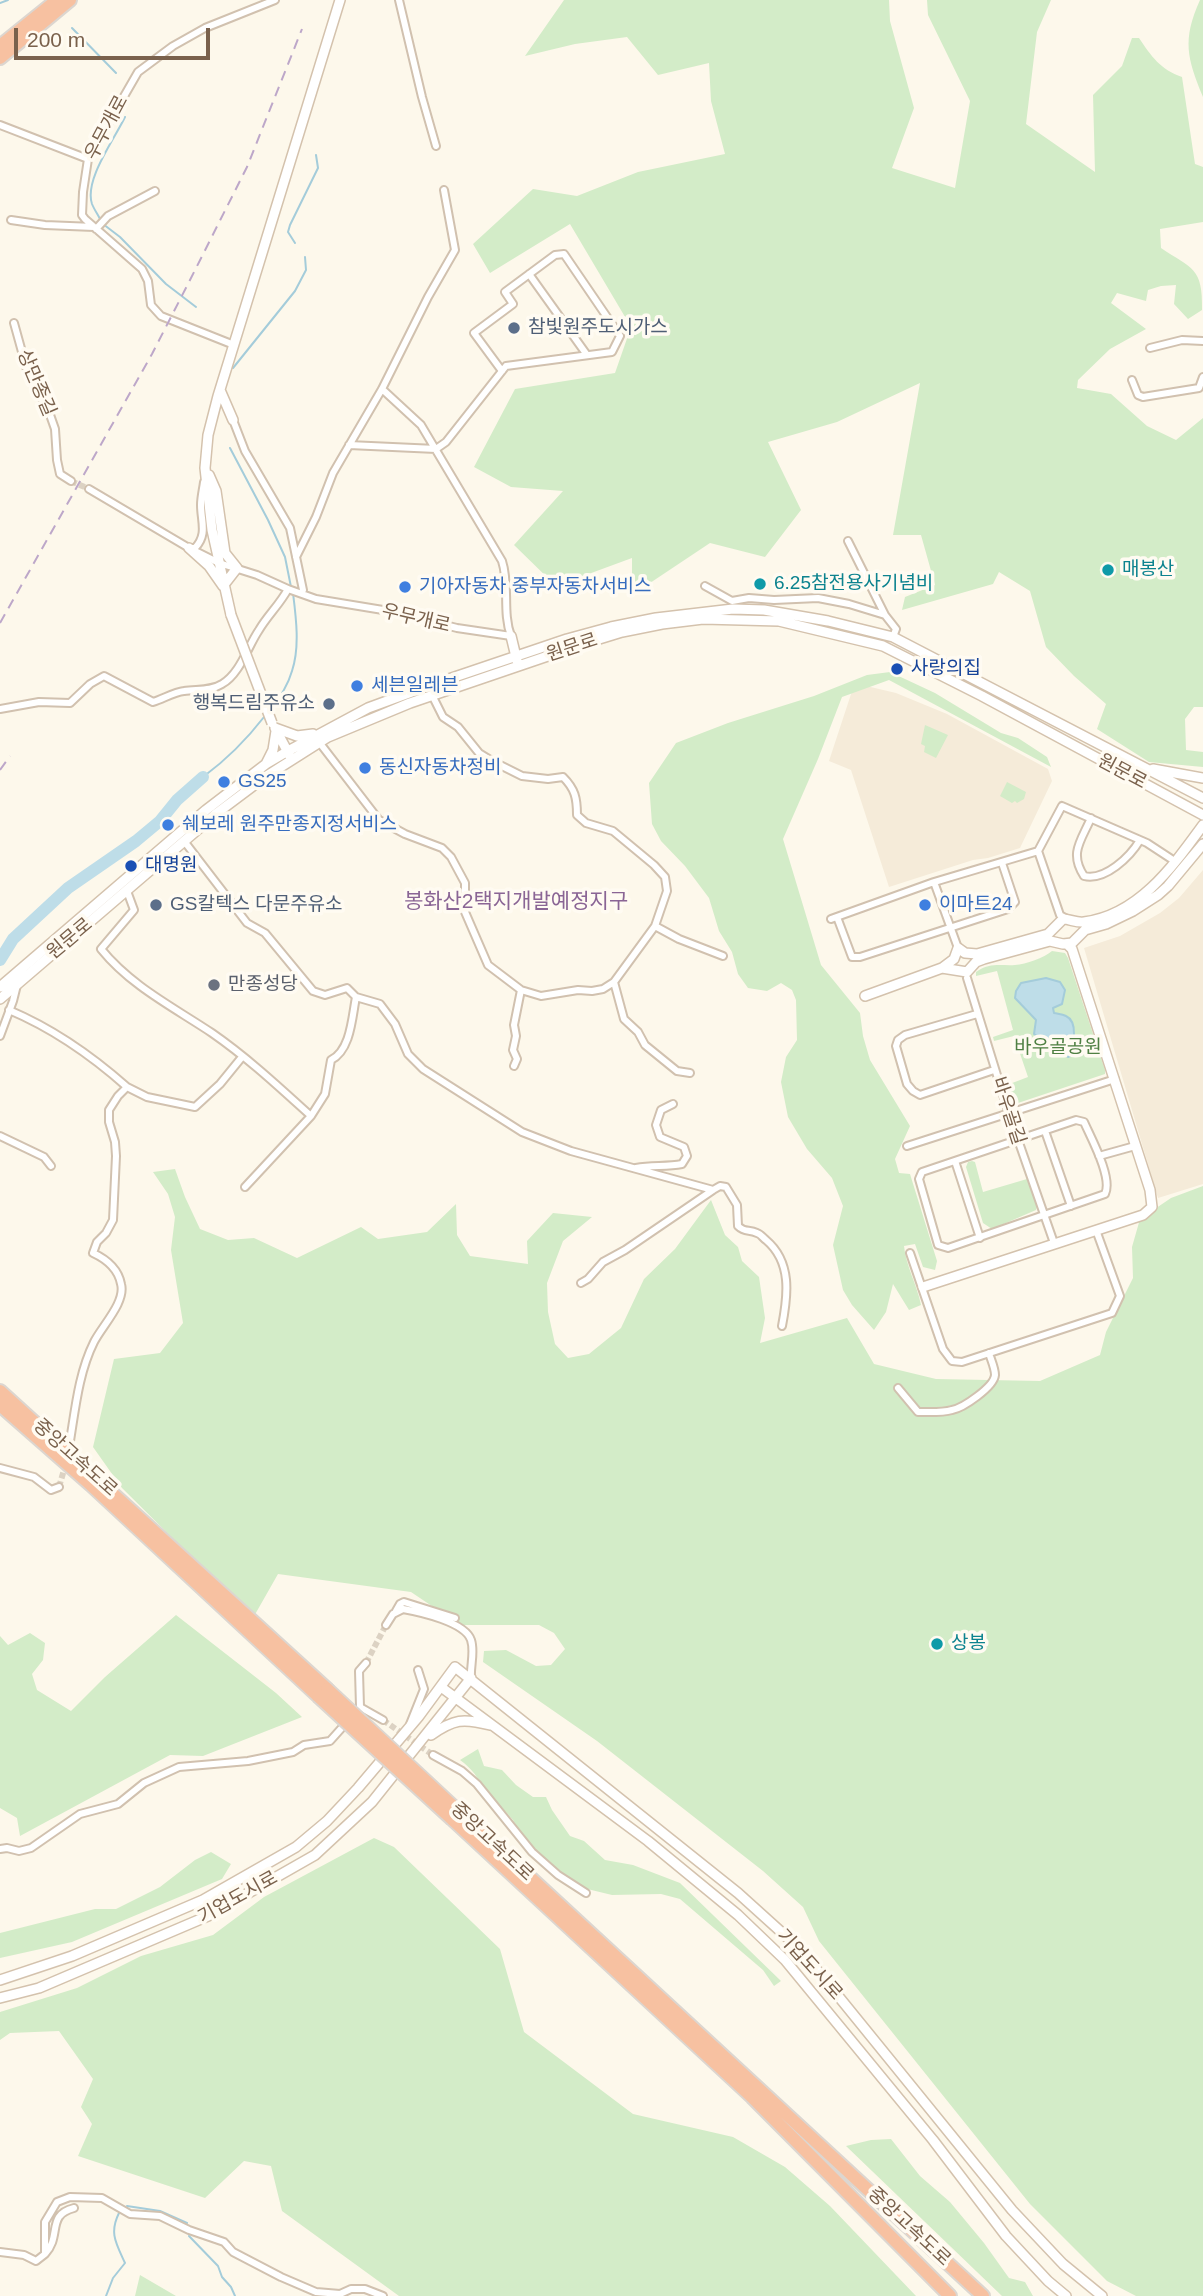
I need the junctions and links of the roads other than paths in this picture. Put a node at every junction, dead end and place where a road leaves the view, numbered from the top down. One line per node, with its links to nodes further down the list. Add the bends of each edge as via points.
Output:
1 (57, 0): 6 (highway)
2 (70, 0): 7 (highway)
3 (275, 0): 10 (street, 우무개로, via 205,28 138,72)
4 (340, 0): 18 (street)
5 (399, 0): 9 (street)
6 (0, 46)
7 (0, 58)
8 (0, 125): 10 (street)
9 (436, 146)
10 (88, 159): 14 (street, 우무개로, via 82,215)
11 (444, 190): 24 (street, via 456,250)
12 (155, 191): 14 (street)
13 (11, 220): 14 (street)
14 (96, 227): 18 (street, 우무개로, via 142,269 151,305 161,316)
15 (529, 274): 20 (street); 20 (street, via 564,254 620,336 611,352); 21 (street, via 505,292 513,304 474,333)
16 (14, 323): 31 (street, 상만종길, via 27,370 55,429 60,474)
17 (1203, 341): 19 (street, via 1182,340)
18 (234, 345): 25 (street)
19 (1150, 348)
20 (587, 355): 21 (street, via 506,366)
21 (502, 371): 29 (street)
22 (1203, 377): 23 (street, via 1199,388 1143,397)
23 (1132, 380)
24 (382, 389): 28 (street); 29 (street, via 421,425)
25 (220, 390): 26 (street); 27 (street)
26 (233, 420): 27 (street, via 223,414); 35 (street, via 244,451 290,528)
27 (211, 424): 30 (street)
28 (349, 445): 29 (street); 35 (street)
29 (436, 449): 44 (street, via 502,561)
30 (205, 468): 34 (street, via 204,533 201,542); 36 (street); 37 (street, via 216,491 225,553)
31 (71, 481)
32 (89, 489): 34 (street)
33 (848, 541): 43 (street)
34 (189, 548): 36 (street); 38 (street)
35 (296, 557): 41 (street)
36 (219, 563): 37 (street); 38 (street)
37 (237, 568): 38 (street); 40 (street)
38 (223, 586): 49 (street, bridge)
39 (705, 586): 42 (street)
40 (288, 589): 41 (street, 우무개로); 48 (street, via 221,685 182,691 153,702 104,676 69,702)
41 (302, 592): 44 (street, 우무개로, via 331,602)
42 (733, 605): 43 (street, via 749,598 818,598); 45 (street, 원문로); 46 (street, 원문로, via 611,627)
43 (885, 615): 45 (street, via 895,629)
44 (511, 636): 46 (street)
45 (893, 637): 53 (street, 원문로)
46 (517, 661): 47 (street, 원문로); 50 (street, 원문로, via 428,685 368,708); 56 (street, 원문로, via 662,624 703,619 786,622 883,646)
47 (432, 695): 50 (street, 원문로); 68 (street, via 443,717 480,753 522,776 563,777 578,800 577,815 586,823 613,831 654,865 665,877 667,891)
48 (0, 709)
49 (275, 727): 50 (street); 51 (street); 52 (street)
50 (319, 738): 51 (street, 원문로); 78 (street, via 379,820 443,848 451,857 465,883 465,912 479,948 488,965)
51 (290, 755): 52 (street, 원문로); 60 (street, 원문로)
52 (267, 764): 66 (street, 원문로, via 206,810)
53 (1141, 767): 54 (street); 55 (street, 원문로)
54 (1203, 778)
55 (1203, 798)
56 (1203, 815)
57 (1091, 818): 59 (street); 59 (street, via 1075,853 1084,876 1104,873); 62 (street, via 1062,806)
58 (1203, 825): 63 (street)
59 (1140, 840): 63 (street)
60 (184, 841): 66 (street, 원문로); 80 (street, via 247,923 265,933 313,991 325,995 347,988)
61 (1203, 844): 70 (street, via 1158,895)
62 (1038, 851): 64 (street); 67 (street)
63 (1176, 862): 67 (street, via 1156,885 1132,902 1098,918)
64 (1002, 863): 65 (street); 69 (street, via 1015,902 1012,907)
65 (934, 882): 69 (street); 69 (street, via 834,918 852,957)
66 (124, 887): 75 (street, 원문로); 85 (street, via 134,910 102,949 137,985)
67 (1062, 922): 70 (street); 70 (street, via 1054,936); 71 (street, via 1048,934 977,954)
68 (655, 926): 72 (street); 76 (street)
69 (948, 927): 71 (street)
70 (1071, 942): 74 (street, via 1045,942 979,960); 89 (street)
71 (960, 954): 73 (street); 74 (street, via 953,965); 74 (street, via 972,958)
72 (723, 956)
73 (942, 968): 74 (street); 79 (street)
74 (965, 971): 83 (street, 바우골길)
75 (14, 981): 77 (street, 원문로); 81 (street, 원문로); 82 (street)
76 (614, 982): 78 (street, via 603,989 556,995); 88 (street, via 624,1019 645,1045 677,1071)
77 (0, 987)
78 (521, 990): 86 (street, via 514,1025)
79 (865, 996)
80 (356, 997): 93 (street, via 344,1049 331,1060 325,1094); 102 (street, via 380,1004 408,1054 423,1069 492,1114 522,1132 571,1151)
81 (0, 999)
82 (9, 1010): 84 (street); 90 (street, via 72,1043)
83 (977, 1014): 87 (street, 바우골길); 87 (street, via 898,1040 907,1084 920,1095)
84 (0, 1036)
85 (242, 1057): 90 (street, via 195,1107 147,1097); 93 (street)
86 (514, 1066)
87 (995, 1070): 92 (street, 바우골길)
88 (690, 1073)
89 (1115, 1079): 92 (street); 98 (street)
90 (127, 1087): 117 (street, via 109,1110 116,1156 113,1220 93,1253 116,1272 121,1295 83,1369)
91 (673, 1104): 102 (street, via 661,1110 656,1125 660,1137 684,1147 687,1156 682,1164)
92 (1009, 1114): 96 (street, 바우골길); 97 (street)
93 (311, 1116): 103 (street)
94 (1045, 1131): 96 (street); 99 (street, via 1076,1120 1084,1122); 105 (street)
95 (0, 1136): 101 (street, via 44,1157)
96 (1018, 1141): 100 (street); 106 (street, 바우골길)
97 (907, 1146)
98 (1135, 1146): 99 (street); 107 (street, via 1152,1207 1143,1215)
99 (1099, 1157): 105 (street, via 1107,1191)
100 (955, 1161): 108 (street); 108 (street, via 925,1170 919,1179 938,1245 948,1248)
101 (51, 1166)
102 (635, 1168): 104 (street)
103 (245, 1187)
104 (713, 1190): 111 (street, via 603,1262); 113 (street, via 726,1187 737,1205 738,1226 744,1232 757,1233 780,1255 785,1269)
105 (1071, 1206): 106 (street)
106 (1045, 1215): 108 (street); 109 (street, 바우골길)
107 (1096, 1230): 109 (street); 114 (street, via 1120,1296 1112,1313)
108 (980, 1238)
109 (1054, 1243): 112 (street)
110 (911, 1253): 112 (street)
111 (581, 1283)
112 (923, 1287): 114 (street, via 950,1359 962,1362)
113 (782, 1326)
114 (989, 1353): 115 (street, via 994,1380 956,1409 918,1412)
115 (898, 1388)
116 (2, 1400): 136 (highway, 중앙고속도로, bridge)
117 (69, 1447)
118 (0, 1468): 119 (street, via 34,1477 51,1490)
119 (59, 1487)
120 (396, 1612): 121 (street, via 404,1602); 122 (street); 124 (street, via 412,1610 461,1628 472,1643)
121 (455, 1618)
122 (386, 1625)
123 (366, 1663): 130 (street, via 359,1671)
124 (470, 1665): 125 (street); 127 (street)
125 (455, 1667): 127 (street, 기업도시로); 128 (street, 기업도시로)
126 (418, 1670): 133 (street, via 424,1689)
127 (471, 1678): 129 (street, 기업도시로); 148 (street, 기업도시로, via 738,1893 800,1949 1012,2210 1063,2264)
128 (441, 1687): 129 (street, 기업도시로); 133 (street, 기업도시로)
129 (457, 1698): 132 (street, 기업도시로); 134 (street, 기업도시로)
130 (360, 1707): 131 (street); 137 (street, via 330,1741 248,1761 179,1767 144,1783 118,1804 80,1814 31,1848)
131 (383, 1720)
132 (495, 1726): 134 (street, via 459,1720); 147 (street, 기업도시로, via 648,1841 785,1960 1006,2236)
133 (406, 1731): 139 (street, 기업도시로, via 327,1821 296,1847 203,1900 72,1956)
134 (423, 1740): 140 (street, 기업도시로, via 372,1802 315,1855 208,1916 39,1988)
135 (433, 1755): 138 (street, via 477,1784 532,1852)
136 (454, 1814): 145 (highway, 중앙고속도로, via 752,2097); 146 (highway, 중앙고속도로)
137 (0, 1849)
138 (586, 1893)
139 (0, 1980)
140 (0, 1998)
141 (74, 2208): 143 (street, via 58,2216 52,2247)
142 (0, 2252): 143 (street, via 36,2261)
143 (45, 2254): 144 (street, via 45,2222 57,2202 70,2197 102,2198 130,2214 160,2216 224,2242 233,2252 316,2292 365,2289)
144 (383, 2296)
145 (950, 2296)
146 (983, 2296)
147 (1066, 2296)
148 (1102, 2296)

